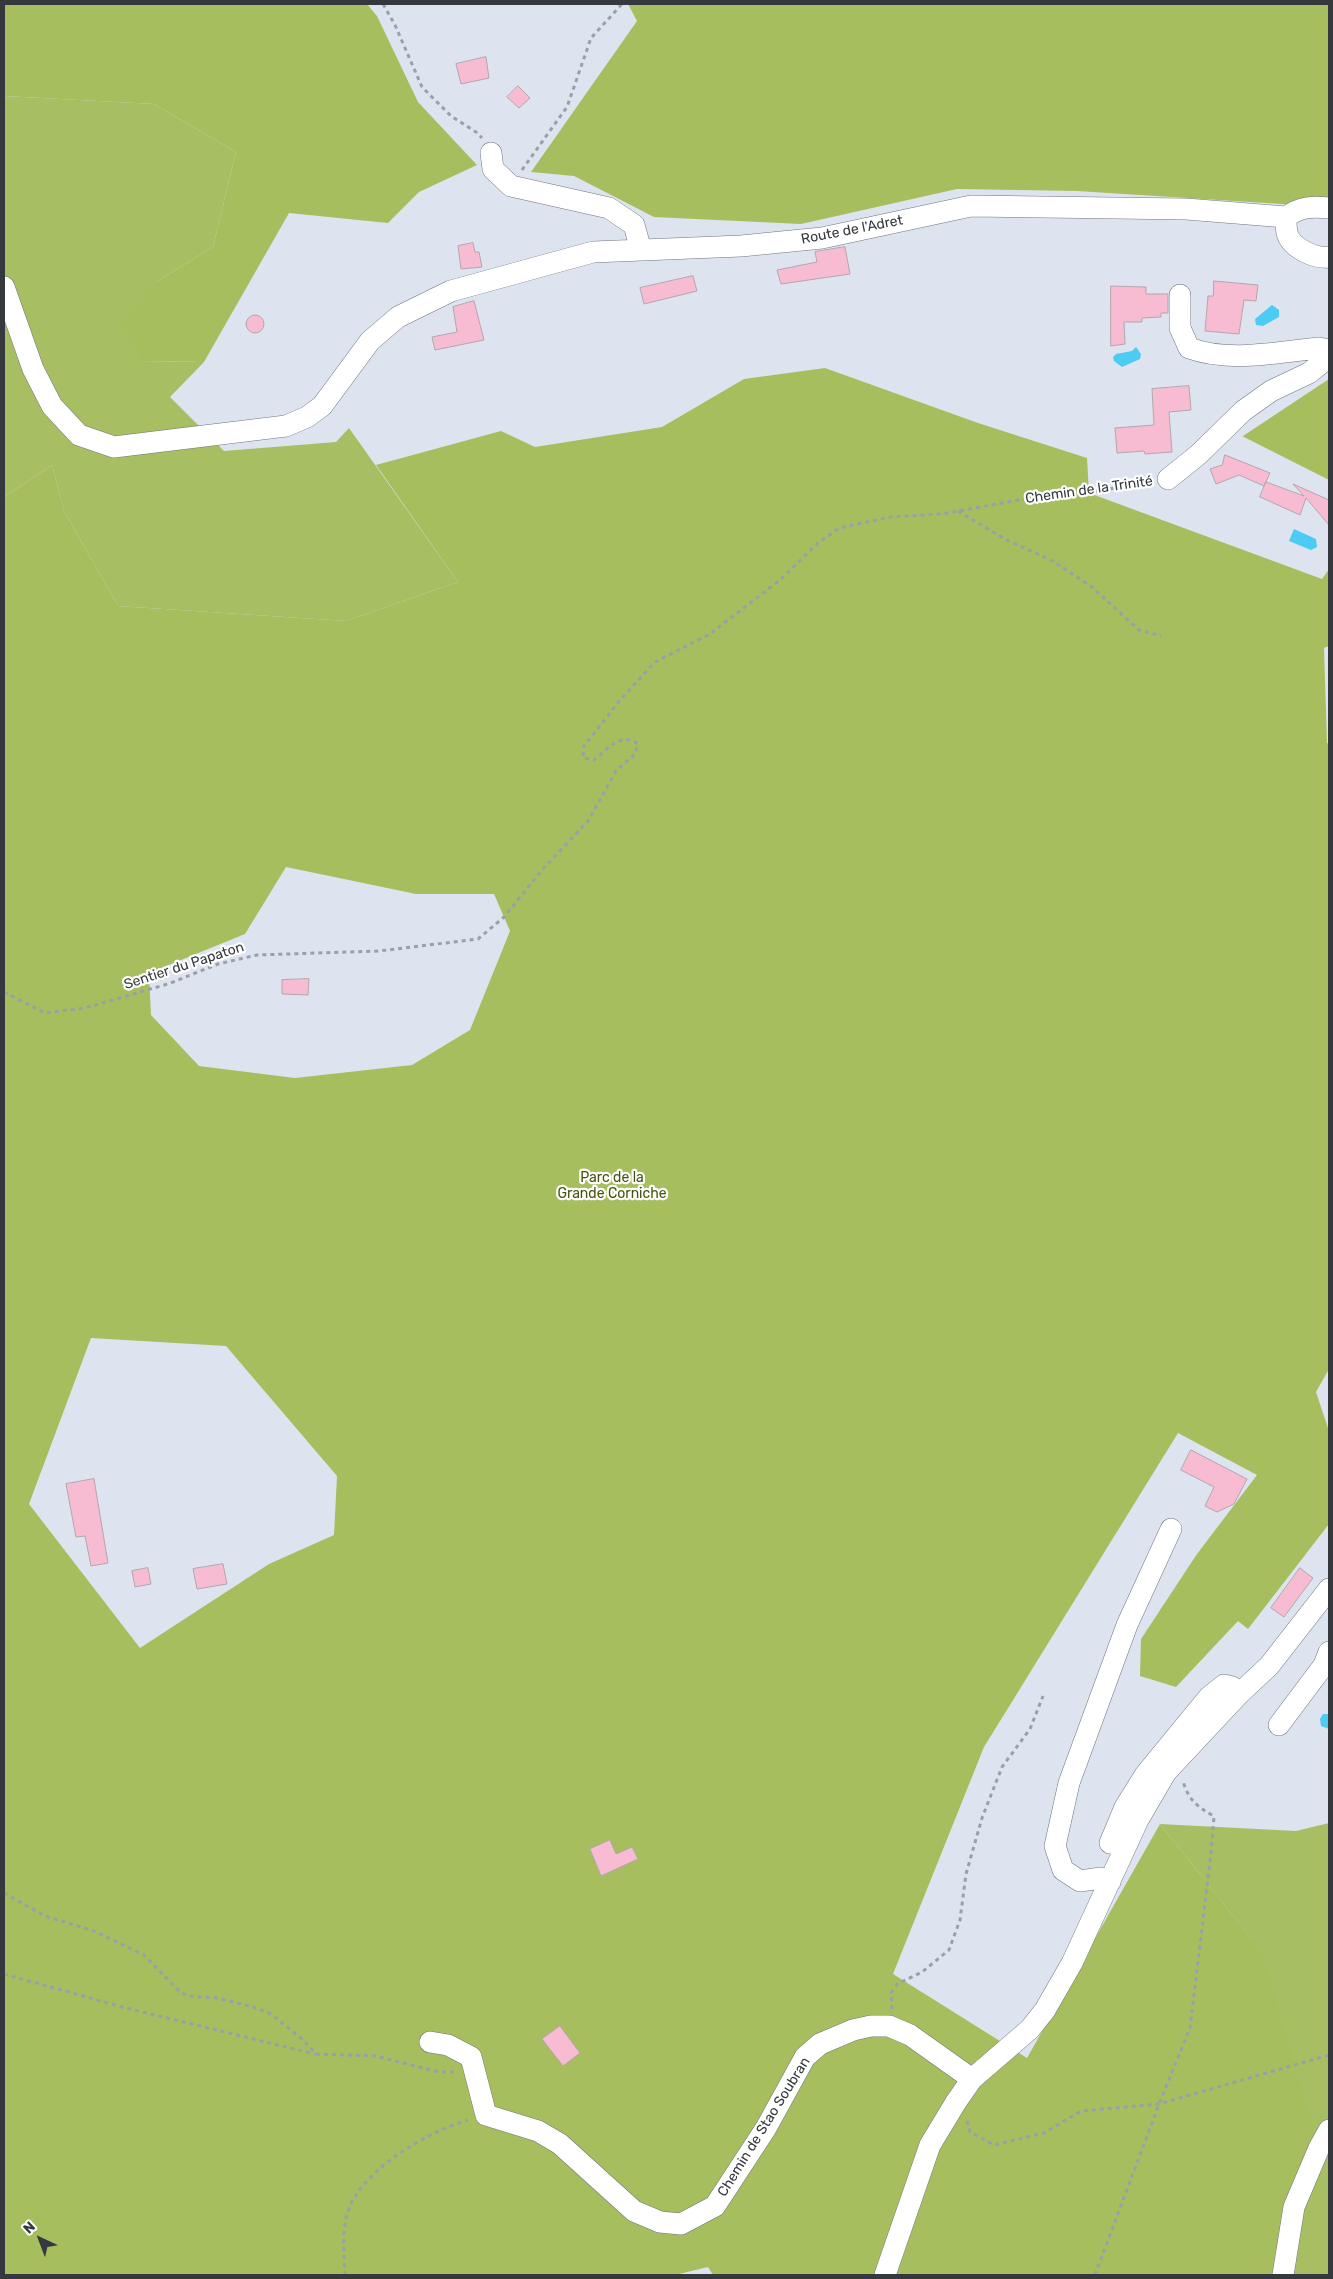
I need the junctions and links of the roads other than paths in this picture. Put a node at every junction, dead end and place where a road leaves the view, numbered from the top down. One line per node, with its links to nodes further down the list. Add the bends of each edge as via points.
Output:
1 (491, 153): 4 (street, via 493,169 511,186 609,208 634,225)
2 (1329, 208): 3 (street, via 1312,206 1296,209)
3 (1286, 217): 4 (street, Route de l'Adret, via 1186,209 971,206 822,238 741,246); 5 (street, via 1287,235 1300,249 1323,258)
4 (641, 250): 6 (street, Route de l'Adret, via 593,252 451,291 398,317 370,341 322,406 308,417 286,426 114,447 80,435 52,406 33,369)
5 (1329, 257)
6 (4, 287)
7 (1180, 295): 8 (street, via 1180,328 1189,348 1206,355)
8 (1329, 350)
9 (1329, 357): 10 (street, Chemin de la Trinité, via 1309,373 1272,391 1242,411 1198,455)
10 (1168, 479)
11 (1171, 1529): 17 (street, via 1127,1625 1069,1783 1055,1846 1063,1870 1080,1881 1101,1878)
12 (1329, 1589): 14 (street, via 1269,1666)
13 (1329, 1652): 15 (street, via 1324,1665)
14 (1239, 1694): 16 (street, via 1224,1685 1209,1697 1145,1775 1124,1807); 17 (street, via 1166,1772 1138,1820)
15 (1279, 1725)
16 (1110, 1843)
17 (1110, 1882): 19 (street, via 1072,1963 1045,2010 1030,2028)
18 (430, 2042): 19 (street, Chemin de Stao Soubran, via 448,2045 471,2057 486,2115 538,2130 560,2144 634,2211 660,2222 681,2224 715,2206 766,2128 805,2057 820,2044 853,2030 889,2026 910,2035)
19 (972, 2079): 21 (street, via 930,2145)
20 (1329, 2130): 22 (street, via 1294,2208)
21 (885, 2275)
22 (1283, 2275)

